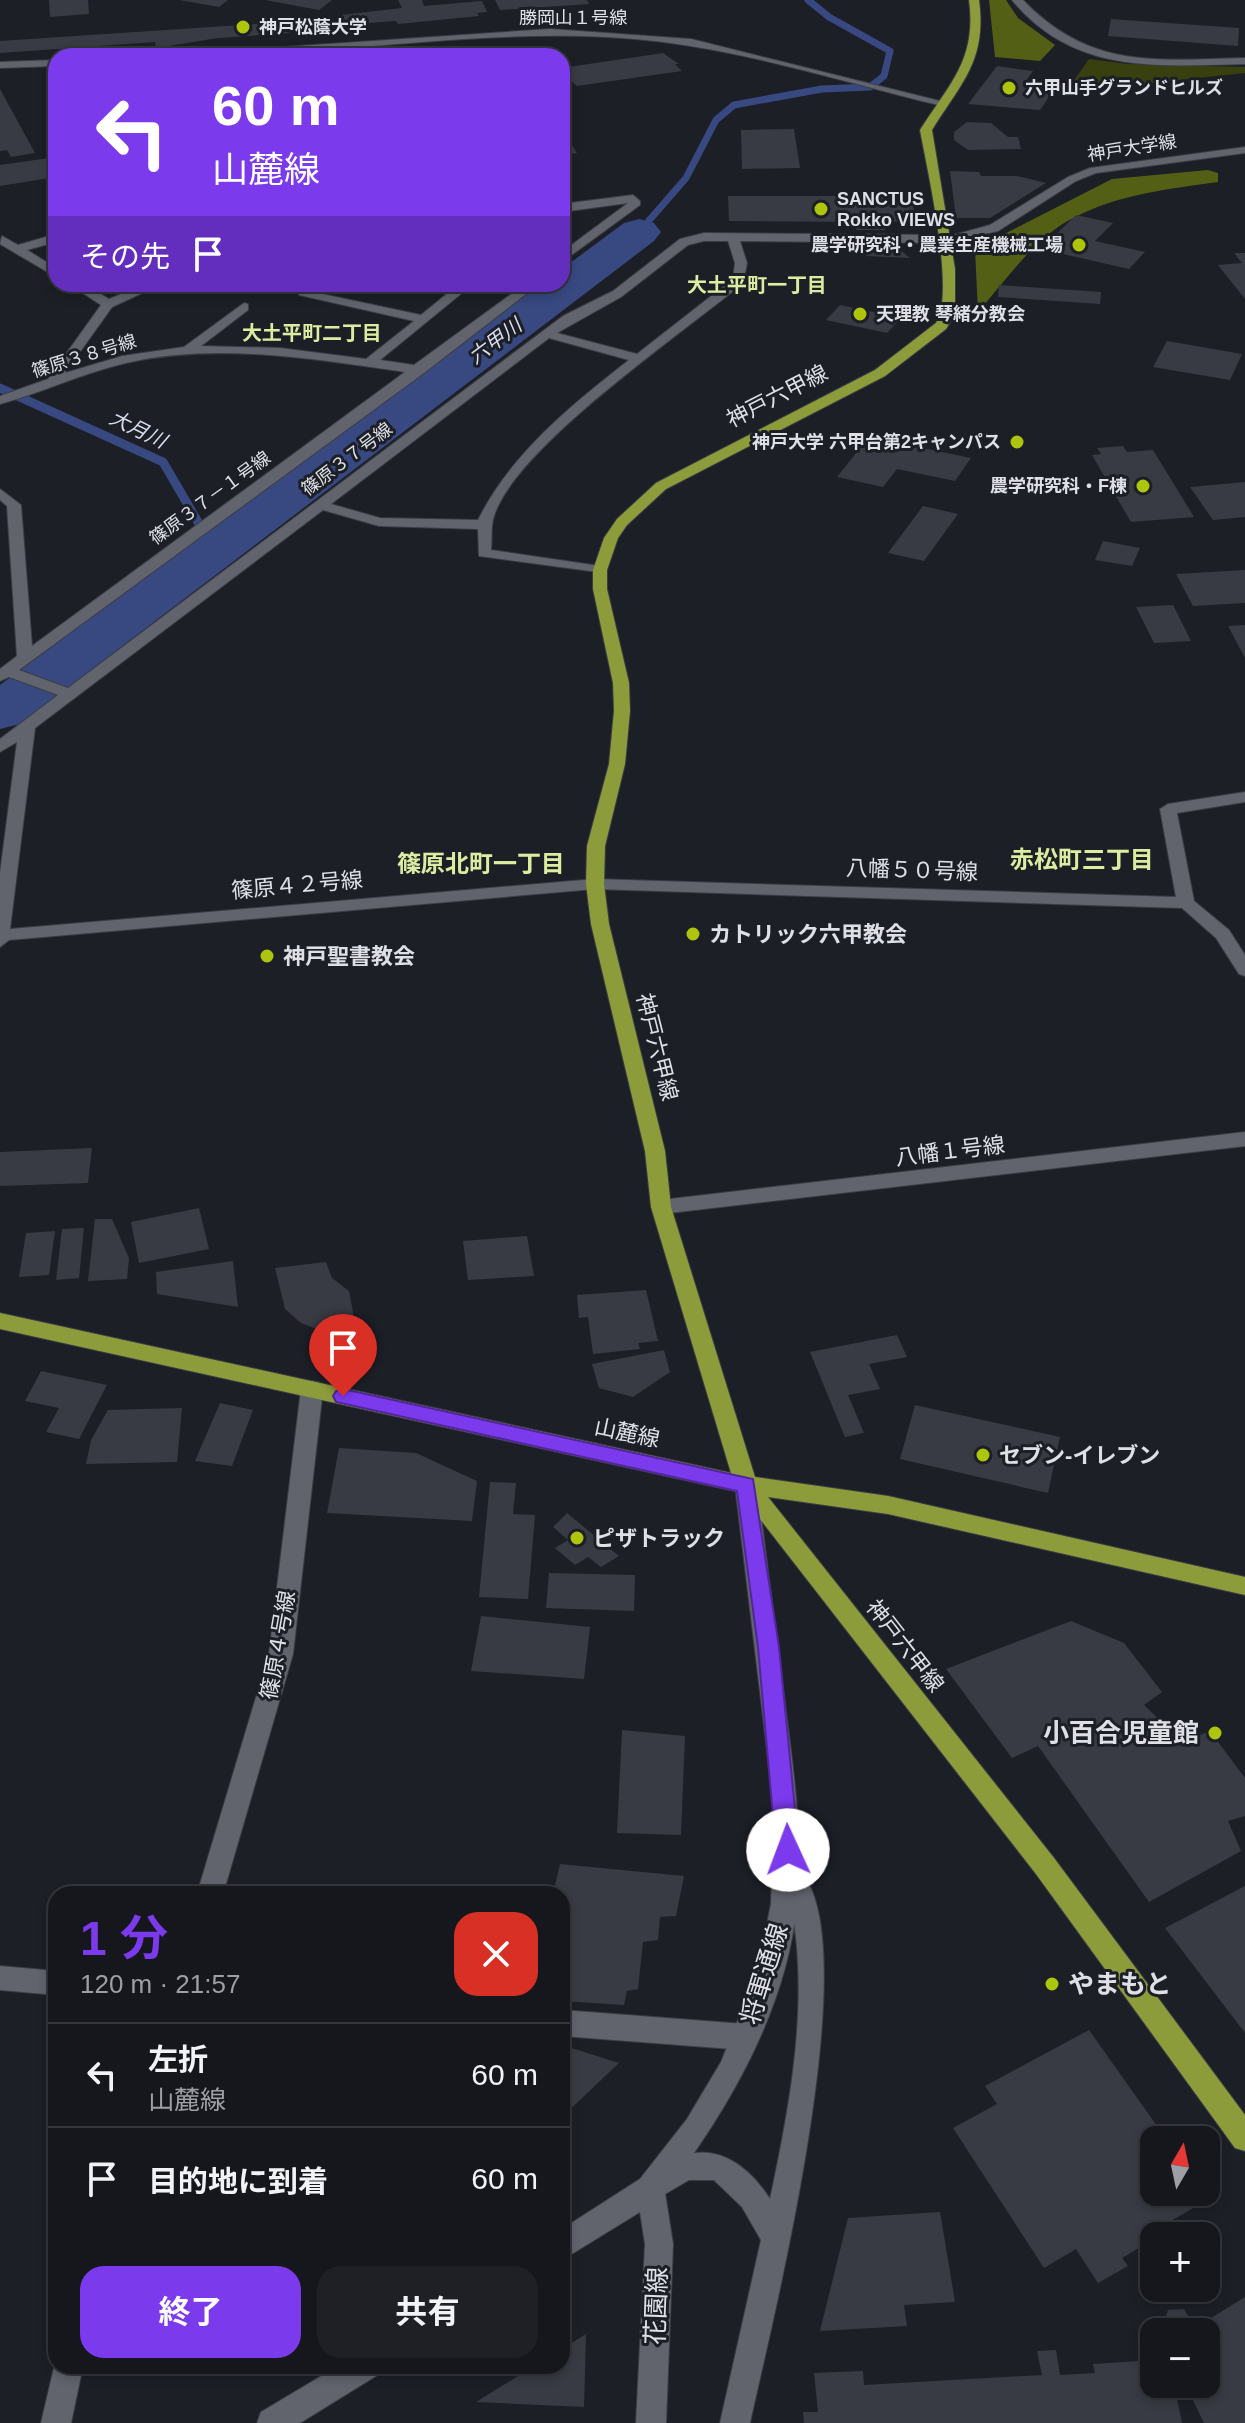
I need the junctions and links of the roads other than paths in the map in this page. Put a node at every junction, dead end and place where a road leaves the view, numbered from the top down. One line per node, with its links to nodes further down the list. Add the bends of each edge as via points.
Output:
1 (974, 0): 7 (main road, 神戸六甲線, via 972,58)
2 (1017, 0): 4 (street, via 1031,18 1082,51 1140,62)
3 (314, 48): 7 (street, 勝岡山１号線, via 550,32 623,35 691,42)
4 (1245, 61)
5 (48, 63): 6 (street)
6 (0, 65)
7 (943, 103): 11 (main road, 神戸六甲線, via 926,130)
8 (1245, 150): 11 (street, 神戸大学線, via 1094,170 994,228)
9 (570, 207): 15 (street, via 633,199 636,203)
10 (733, 237): 11 (street, 神戸大学線); 25 (street, 篠原３７号線, via 684,242 617,294); 27 (street, via 741,263 739,280)
11 (945, 239): 35 (main road, 神戸六甲線, via 951,294 949,314 941,326 880,373 661,486 622,522)
12 (2, 240): 14 (street)
13 (48, 240): 14 (street)
14 (17, 249): 16 (street)
15 (570, 252)
16 (48, 266)
17 (88, 292): 22 (street)
18 (137, 292): 22 (street)
19 (303, 292): 24 (street)
20 (457, 292): 24 (street)
21 (522, 292): 29 (street, 篠原３７－１号線)
22 (108, 304): 30 (street)
23 (244, 307): 26 (street)
24 (423, 319): 28 (street)
25 (548, 334): 27 (street); 33 (street, 篠原３７号線)
26 (189, 349): 28 (street, 篠原３８号線, via 235,348); 30 (street, 篠原３８号線, via 136,357)
27 (636, 358): 34 (street, via 579,404 492,498)
28 (369, 363): 29 (street, 篠原３８号線)
29 (419, 370): 36 (street, 篠原３７－１号線)
30 (50, 385): 31 (street, 篠原３８号線)
31 (0, 400)
32 (0, 493): 36 (street, via 14,505)
33 (320, 505): 34 (street, via 379,522); 38 (street, 篠原３７号線)
34 (486, 525): 35 (street, via 484,553)
35 (600, 570): 42 (main road, 神戸六甲線, via 622,711 617,764 596,846)
36 (25, 658): 37 (street, 篠原３７－１号線)
37 (4, 674): 38 (street)
38 (69, 694): 39 (street, 篠原３７号線)
39 (27, 727): 40 (street, 篠原３７号線); 44 (street)
40 (0, 747)
41 (1245, 797): 43 (street, via 1168,809)
42 (595, 884): 43 (street, 八幡５０号線); 44 (street, 篠原４２号線); 47 (main road, 神戸六甲線, via 655,1151)
43 (1186, 903): 45 (street, via 1223,934)
44 (2, 938)
45 (1245, 970)
46 (1245, 1139): 47 (street, 八幡１号線)
47 (661, 1207): 50 (main road, 神戸六甲線)
48 (0, 1321): 49 (main road, 山麓線)
49 (312, 1389): 50 (main road, 山麓線); 53 (street, 篠原４号線, via 281,1654)
50 (746, 1485): 51 (main road, 山麓線, via 888,1505); 52 (street, 将軍通線, via 786,1808); 58 (main road, 神戸六甲線, via 1045,1866)
51 (1245, 1586)
52 (786, 1873): 57 (street, 将軍通線, via 770,1973); 60 (street, via 803,1899 811,1976 801,2102)
53 (212, 1886)
54 (0, 1978): 55 (street)
55 (48, 1982)
56 (570, 2024): 57 (street)
57 (745, 2037): 59 (street, 将軍通線, via 697,2128)
58 (1245, 2138)
59 (650, 2189): 60 (street, via 688,2167 727,2173 753,2198); 61 (street, 将軍通線); 66 (street, 花園線, via 659,2244)
60 (774, 2237): 67 (street)
61 (570, 2241)
62 (66, 2374): 64 (street)
63 (353, 2374): 65 (street)
64 (56, 2423)
65 (272, 2423)
66 (651, 2423)
67 (735, 2423)

